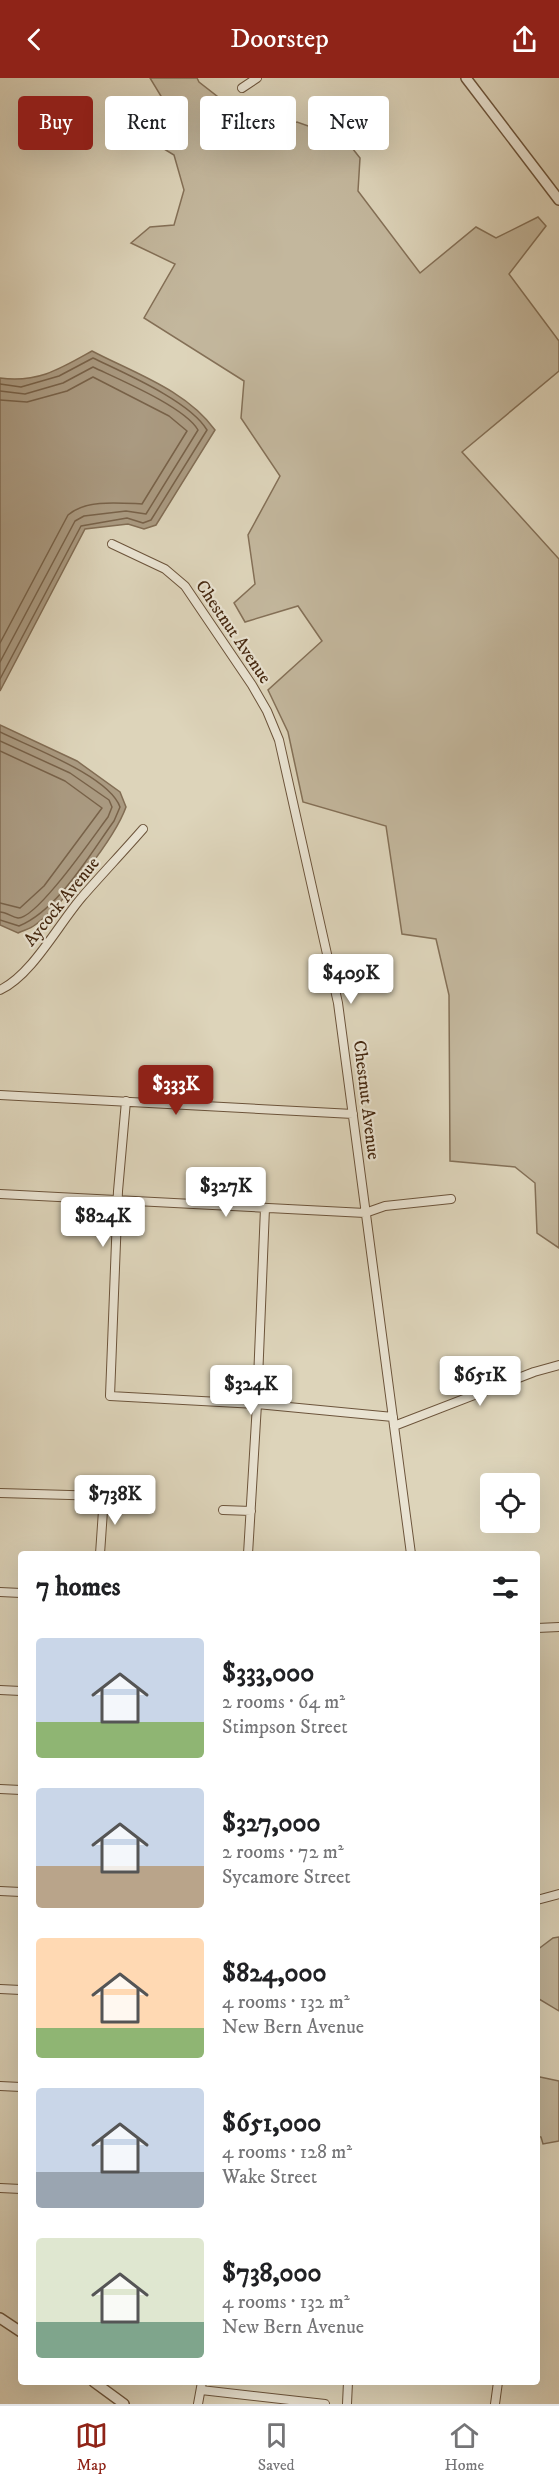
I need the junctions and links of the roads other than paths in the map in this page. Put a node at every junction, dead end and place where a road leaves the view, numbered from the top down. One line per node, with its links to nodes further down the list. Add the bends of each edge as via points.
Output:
1 (257, 78): 3 (street)
2 (466, 78): 4 (street)
3 (242, 88)
4 (559, 200)
5 (112, 544): 10 (street, Chestnut Avenue, via 150,560 185,586 252,685 276,730 338,1003)
6 (143, 828): 7 (street, Aycock Avenue, via 82,897 28,968)
7 (0, 990)
8 (0, 1095): 9 (street)
9 (126, 1101): 10 (street); 13 (street)
10 (353, 1114): 15 (street, Chestnut Avenue)
11 (0, 1194): 13 (street)
12 (451, 1199): 15 (street, via 385,1206)
13 (117, 1200): 14 (street); 17 (street, via 110,1395)
14 (265, 1208): 15 (street); 17 (street)
15 (365, 1213): 18 (street, Chestnut Avenue)
16 (559, 1365): 18 (street)
17 (257, 1404): 18 (street); 21 (street)
18 (393, 1422): 24 (street, Chestnut Avenue)
19 (0, 1493): 22 (street, via 104,1496)
20 (223, 1510): 21 (street)
21 (252, 1511): 23 (street)
22 (100, 1551)
23 (248, 1551)
24 (411, 1551)
25 (0, 1592): 26 (street)
26 (18, 1593)
27 (559, 1627): 28 (street)
28 (540, 1628)
29 (0, 1690): 30 (street)
30 (18, 1691)
31 (0, 1789): 32 (street)
32 (18, 1790)
33 (0, 1891): 34 (street)
34 (18, 1892)
35 (559, 1894): 36 (street)
36 (540, 1899)
37 (0, 1989): 38 (street)
38 (18, 1990)
39 (0, 2086): 40 (street)
40 (18, 2087)
41 (0, 2188): 42 (street)
42 (18, 2189)
43 (0, 2318): 44 (street)
44 (18, 2330)
45 (98, 2385): 49 (street)
46 (348, 2385): 52 (street)
47 (498, 2385): 53 (street)
48 (202, 2386): 50 (street); 51 (street)
49 (124, 2404)
50 (198, 2404)
51 (325, 2404)
52 (346, 2404)
53 (495, 2404)

